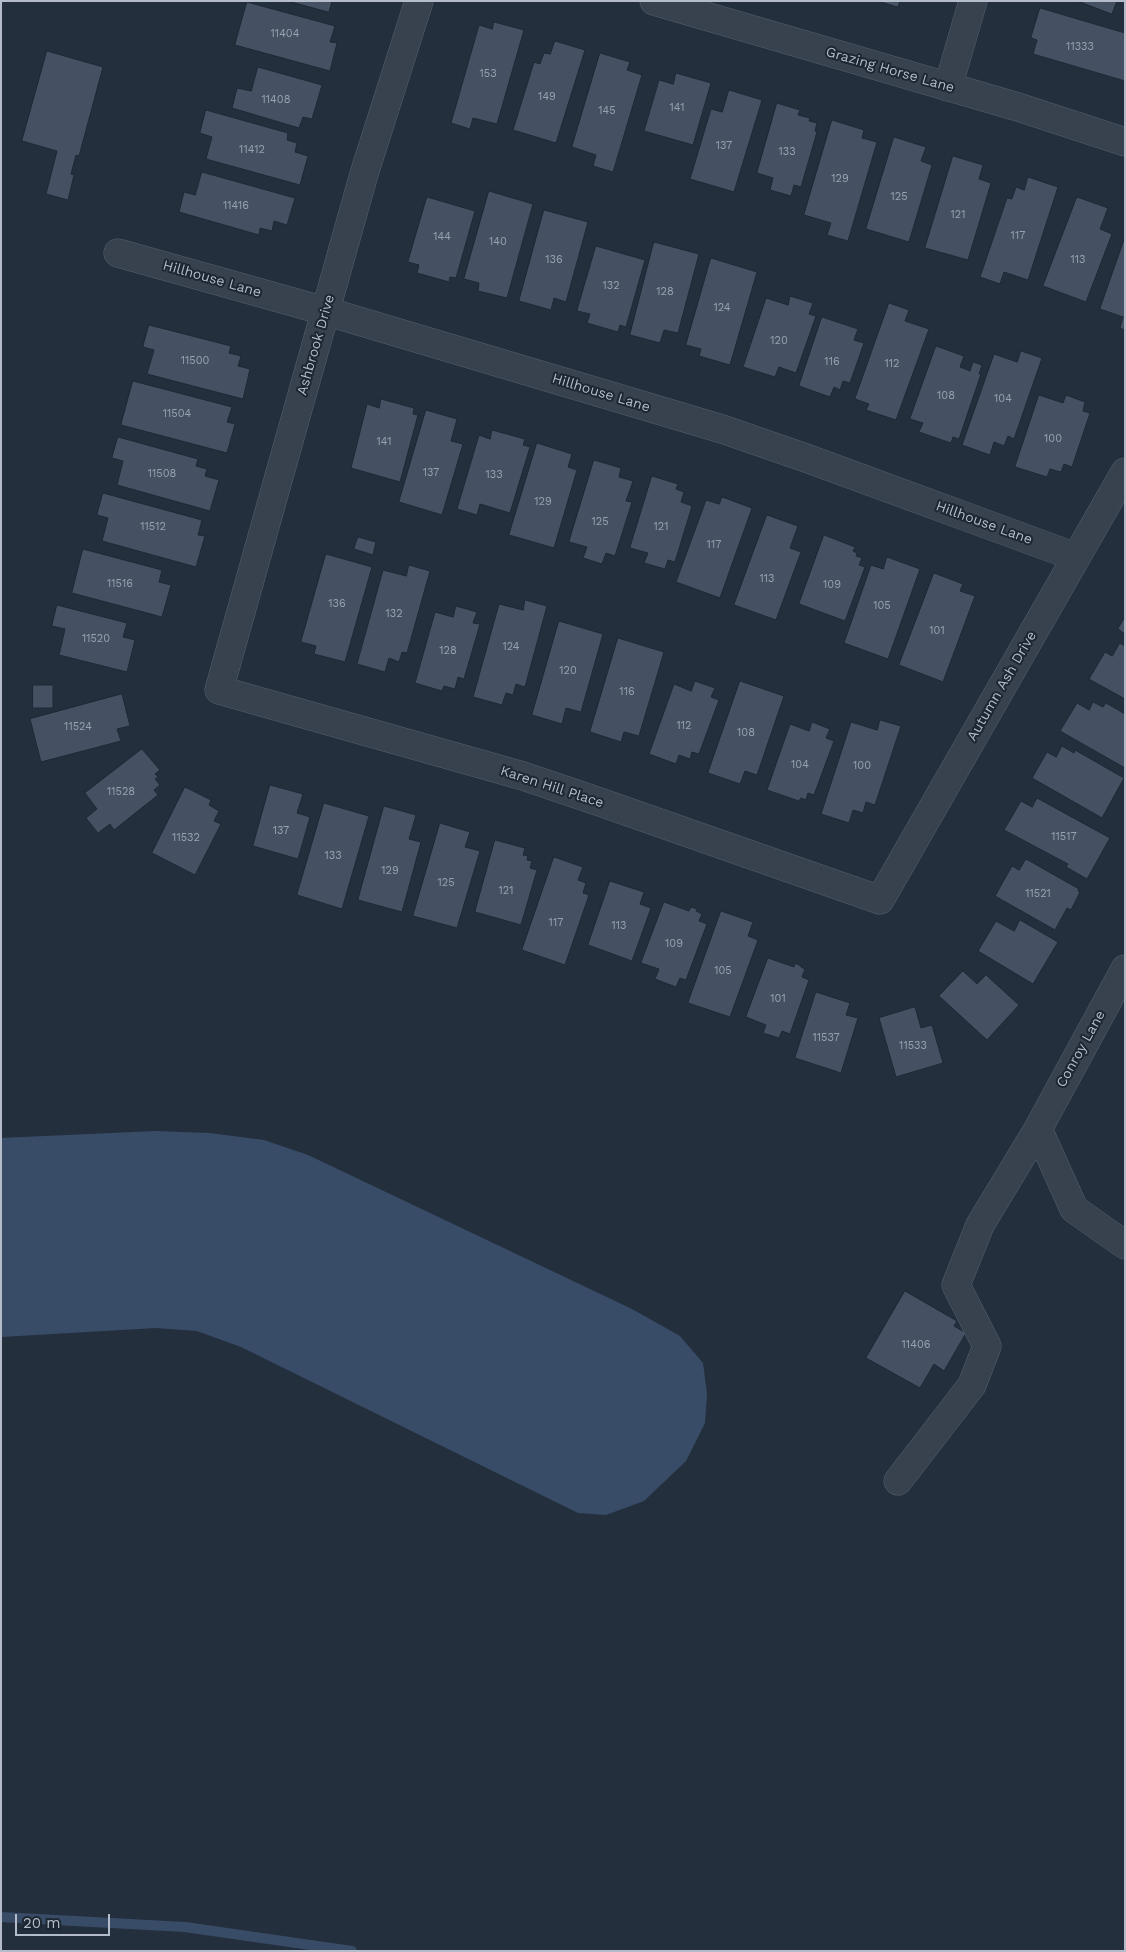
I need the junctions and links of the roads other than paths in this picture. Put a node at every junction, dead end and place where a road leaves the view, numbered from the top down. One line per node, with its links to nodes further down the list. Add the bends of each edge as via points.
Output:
1 (418, 1): 7 (street, Ashbrook Drive, via 364,174)
2 (654, 1): 4 (street, Grazing Horse Lane)
3 (973, 1): 4 (street)
4 (948, 86): 5 (street, Grazing Horse Lane)
5 (1125, 142)
6 (118, 253): 7 (street, Hillhouse Lane)
7 (326, 311): 9 (street, Hillhouse Lane, via 722,429); 10 (street, Ashbrook Drive)
8 (1125, 472): 9 (street, Autumn Ash Drive)
9 (1076, 557): 11 (street, Autumn Ash Drive)
10 (219, 690): 11 (street, Karen Hill Place, via 523,776)
11 (880, 900)
12 (1125, 969): 13 (street, Conroy Lane)
13 (1038, 1129): 14 (street, via 1074,1209); 15 (street, Conroy Lane, via 980,1224 956,1285 987,1346 972,1385)
14 (1125, 1245)
15 (898, 1481)

